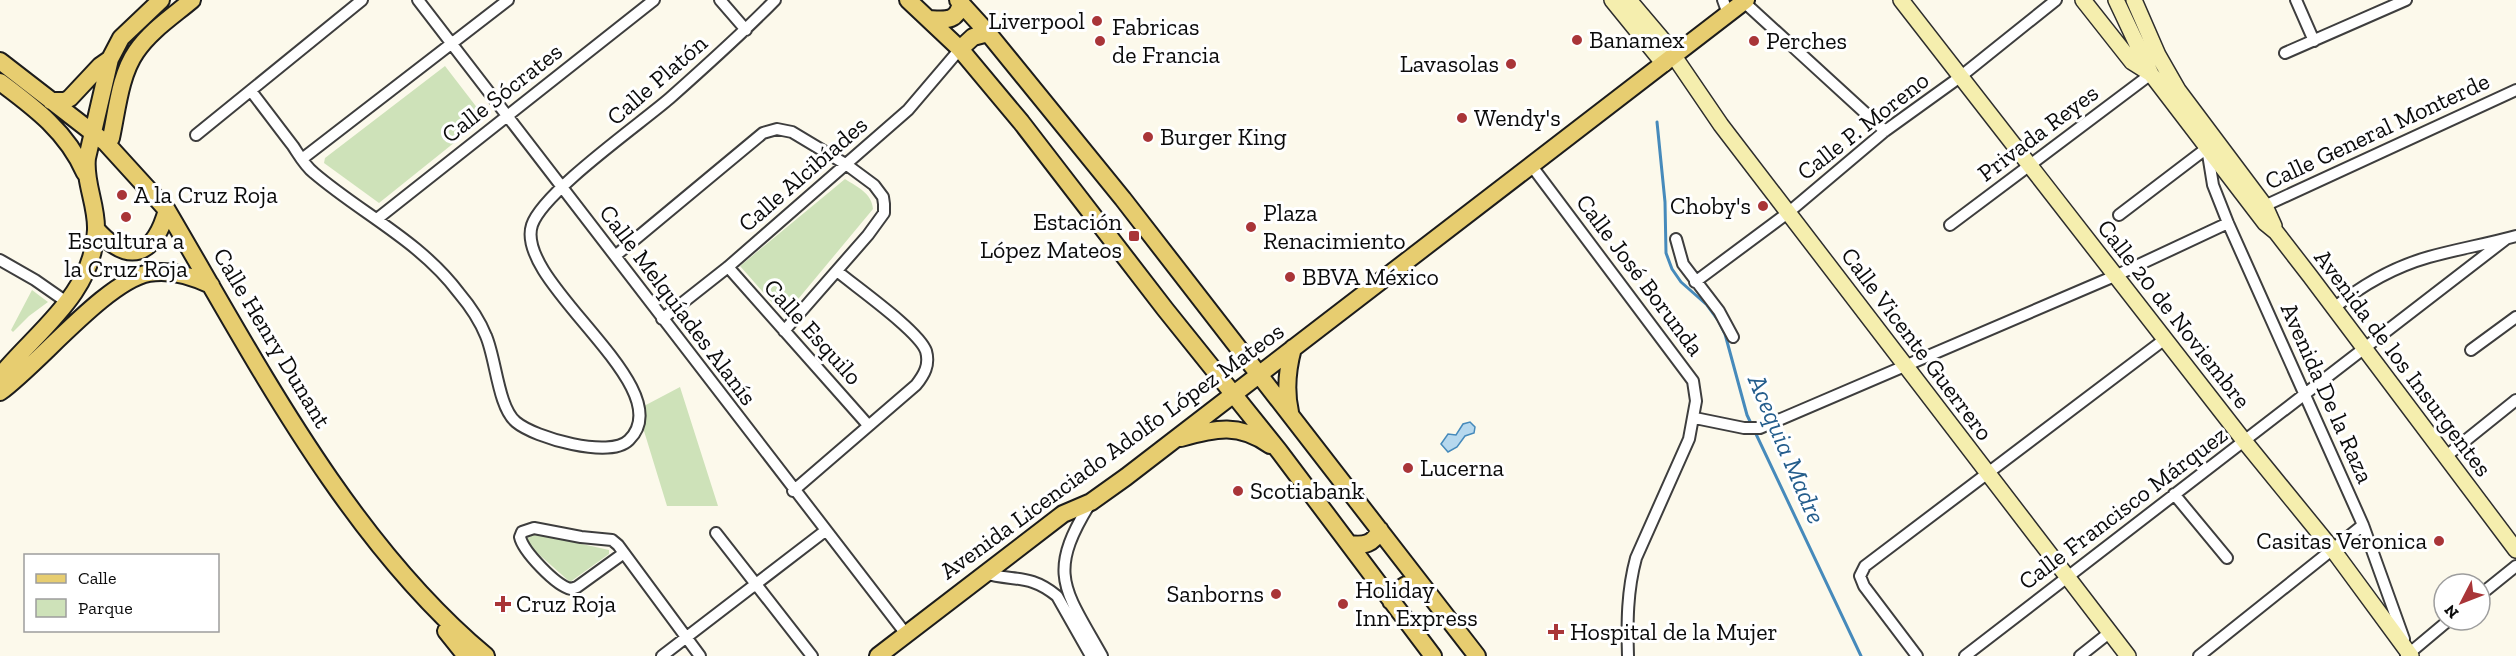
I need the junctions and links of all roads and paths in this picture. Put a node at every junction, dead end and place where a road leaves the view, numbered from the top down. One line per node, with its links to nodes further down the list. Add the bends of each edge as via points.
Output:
1 (161, 0): 29 (main road, via 130,28)
2 (192, 0): 42 (main road, via 137,51 126,74 111,138)
3 (362, 0): 36 (street)
4 (418, 0): 26 (street, Calle Melquíades Alanís)
5 (508, 0): 26 (street)
6 (654, 0): 38 (street, Calle Sócrates)
7 (720, 0): 23 (street)
8 (775, 0): 23 (street, Calle Platón)
9 (908, 0): 22 (main road)
10 (1611, 0): 30 (main road)
11 (1629, 0): 30 (main road)
12 (2056, 0): 33 (street, Calle P. Moreno)
13 (2083, 0): 32 (main road, via 2132,62)
14 (2116, 0): 32 (main road)
15 (2134, 0): 50 (main road, via 2178,90)
16 (2296, 0): 25 (street)
17 (2406, 0): 25 (street)
18 (1745, 1): 21 (main road, Avenida Licenciado Adolfo López Mateos); 39 (street)
19 (1905, 1): 33 (main road, Calle 20 de Noviembre)
20 (960, 2): 22 (main road, via 950,20); 24 (main road)
21 (1726, 7): 30 (main road, Avenida Licenciado Adolfo López Mateos)
22 (929, 19): 27 (main road)
23 (746, 30): 49 (street, Calle Platón)
24 (988, 33): 27 (main road, via 973,37); 78 (main road)
25 (2314, 41): 28 (street)
26 (452, 44): 38 (street, Calle Melquíades Alanís); 44 (street)
27 (960, 49): 45 (street, Calle Alcibíades, via 915,102); 81 (main road)
28 (2285, 53)
29 (110, 59): 37 (main road, via 70,98); 40 (main road)
30 (1669, 60): 46 (main road, Avenida Licenciado Adolfo López Mateos); 52 (main road, Calle Vicente Guerrero)
31 (0, 61): 37 (main road, Calle Henry Dunant)
32 (2151, 74): 43 (main road); 47 (street, Privada Reyes)
33 (1960, 77): 39 (street, Calle P. Moreno); 47 (main road, Calle 20 de Noviembre)
34 (0, 82): 48 (main road, via 58,129)
35 (2516, 90): 50 (street, Calle General Monterde)
36 (251, 91): 41 (street); 44 (street, Calle Platón)
37 (51, 101): 40 (main road, Calle Henry Dunant)
38 (506, 115): 49 (street, Calle Melquíades Alanís); 54 (street, Calle Sócrates)
39 (1885, 131): 52 (street, Calle P. Moreno)
40 (92, 132): 42 (main road, Calle Henry Dunant); 48 (main road)
41 (196, 135)
42 (106, 143): 51 (main road, Calle Henry Dunant)
43 (2207, 148): 50 (main road); 53 (street); 55 (street, Avenida De la Raza, via 2213,185)
44 (302, 159): 54 (street, Calle Platón, via 313,172)
45 (847, 165): 60 (street, via 792,132 777,129 763,133); 62 (street, Calle Alcibíades); 63 (street, via 879,190 884,213)
46 (1531, 165): 75 (main road, Avenida Licenciado Adolfo López Mateos); 85 (street, Calle José Borunda, via 1685,367 1693,381)
47 (2029, 166): 56 (street, Privada Reyes); 64 (main road, Calle 20 de Noviembre)
48 (85, 173): 57 (main road)
49 (562, 187): 54 (street, Calle Platón, via 540,209 530,239 544,272 610,355 634,395 637,429 619,448 592,448 536,433 512,418 486,337 471,309 433,262); 60 (street, Calle Melquíades Alanís)
50 (2260, 208): 68 (main road, Avenida de los Insurgentes, via 2271,216 2276,232)
51 (167, 210): 57 (main road, via 155,239 135,251 115,248); 66 (main road, Calle Henry Dunant)
52 (1788, 212): 65 (street, Calle P. Moreno); 77 (main road, Calle Vicente Guerrero)
53 (2120, 215)
54 (377, 219)
55 (2228, 223): 64 (street); 82 (street, Avenida De la Raza)
56 (1950, 225)
57 (96, 229): 67 (main road, via 85,275)
58 (2511, 237): 68 (street, via 2427,258 2377,278); 74 (street, Calle Francisco Márquez)
59 (1676, 239): 65 (street, via 1683,264)
60 (615, 256): 70 (street, Calle Melquíades Alanís)
61 (0, 260): 67 (street)
62 (728, 267): 70 (street, Calle Alcibíades); 71 (street, Calle Esquilo)
63 (837, 272): 71 (street); 86 (street, via 916,337 926,353 925,372 916,385)
64 (2116, 275): 73 (main road, Calle 20 de Noviembre); 77 (street)
65 (1695, 282): 72 (street, via 1719,311)
66 (211, 285): 80 (main road, via 174,273 135,277 111,293); 111 (main road, Calle Henry Dunant, via 342,496 403,575)
67 (68, 303): 79 (main road)
68 (2334, 308): 74 (main road, Avenida de los Insurgentes)
69 (2516, 317): 76 (street)
70 (662, 319): 92 (street, Calle Melquíades Alanís)
71 (784, 331): 86 (street, Calle Esquilo)
72 (1733, 337)
73 (2165, 339): 88 (main road, Calle 20 de Noviembre); 91 (street)
74 (2364, 347): 82 (street, Calle Francisco Márquez); 90 (main road, Avenida de los Insurgentes)
75 (1293, 348): 78 (main road, Avenida Licenciado Adolfo López Mateos); 84 (main road, via 1287,384)
76 (2471, 350)
77 (1906, 365): 85 (street, via 1760,428); 91 (main road, Calle Vicente Guerrero)
78 (1258, 374): 81 (main road, Avenida Licenciado Adolfo López Mateos); 84 (main road)
79 (0, 376)
80 (0, 392)
81 (1233, 394): 87 (main road, Avenida Licenciado Adolfo López Mateos); 89 (main road)
82 (2303, 394): 88 (street, Calle Francisco Márquez); 95 (street, Avenida De la Raza)
83 (2516, 400): 90 (street)
84 (1290, 413): 96 (main road)
85 (1695, 418): 127 (street, Calle José Borunda, via 1631,575)
86 (868, 425): 92 (street)
87 (1171, 441): 89 (main road, via 1229,428 1254,434); 94 (main road, Avenida Licenciado Adolfo López Mateos)
88 (2245, 442): 93 (street, Calle Francisco Márquez); 100 (main road, Calle 20 de Noviembre)
89 (1279, 451): 99 (main road)
90 (2445, 457): 101 (main road, Avenida de los Insurgentes)
91 (1987, 472): 106 (main road, Calle Vicente Guerrero); 128 (street, via 1865,566 1860,576)
92 (793, 491): 97 (street, Calle Melquíades Alanís)
93 (2174, 494): 103 (street); 106 (street, Calle Francisco Márquez)
94 (1091, 502): 105 (main road, Avenida Licenciado Adolfo López Mateos, via 1063,514); 124 (street, via 1068,542 1063,574 1074,605)
95 (2363, 525): 100 (street); 116 (street, Avenida De la Raza)
96 (1380, 530): 99 (main road, via 1370,544); 109 (main road)
97 (825, 531): 107 (street); 114 (street, Calle Melquíades Alanís)
98 (716, 534): 107 (street)
99 (1349, 544): 110 (main road)
100 (2333, 550): 116 (main road, Calle 20 de Noviembre); 132 (street)
101 (2516, 550)
102 (624, 553): 102 (street, via 571,589 560,584 524,549 520,537 522,532 534,528 612,540); 115 (street)
103 (2227, 558)
104 (2516, 566): 108 (street)
105 (984, 573): 114 (main road, Avenida Licenciado Adolfo López Mateos); 123 (street, via 1001,579 1028,579 1048,589)
106 (2067, 576): 113 (main road, Calle Vicente Guerrero); 129 (street, Calle Francisco Márquez)
107 (756, 585): 115 (street); 121 (street)
108 (2492, 585)
109 (1424, 588): 110 (main road, via 1406,585); 126 (main road)
110 (1391, 602): 125 (main road)
111 (444, 617): 117 (main road, via 446,631); 118 (main road, Calle Henry Dunant)
112 (2436, 632): 116 (street)
113 (2109, 633): 130 (street); 131 (main road, Calle Vicente Guerrero)
114 (906, 634): 122 (main road, Avenida Licenciado Adolfo López Mateos)
115 (686, 638): 119 (street); 120 (street)
116 (2409, 655)
117 (466, 656)
118 (486, 656)
119 (662, 656)
120 (700, 656)
121 (812, 656)
122 (878, 656)
123 (1091, 656)
124 (1102, 656)
125 (1433, 656)
126 (1477, 656)
127 (1629, 656)
128 (1917, 656)
129 (1965, 656)
130 (2080, 656)
131 (2128, 656)
132 (2199, 656)

